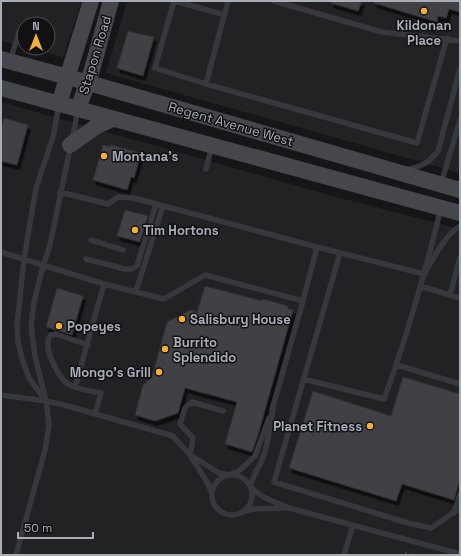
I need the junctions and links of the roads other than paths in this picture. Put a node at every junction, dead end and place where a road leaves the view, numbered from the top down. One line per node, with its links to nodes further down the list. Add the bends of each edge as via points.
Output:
1 (91, 1): 12 (main road, Stapon Road)
2 (111, 1): 13 (main road, Stapon Road)
3 (174, 1): 6 (lane); 14 (lane, via 155,68)
4 (228, 1): 6 (lane)
5 (274, 1): 8 (lane, via 382,32)
6 (225, 15): 14 (lane)
7 (16, 38): 10 (lane)
8 (447, 38): 9 (lane); 14 (lane, via 417,143)
9 (460, 41)
10 (6, 60): 12 (main road, Regent Avenue West)
11 (460, 69): 23 (lane, via 438,151 430,161)
12 (68, 77): 13 (main road, Regent Avenue West); 16 (main road, Stapon Road)
13 (87, 83): 17 (main road, Stapon Road); 23 (main road, Regent Avenue West)
14 (206, 84)
15 (1, 88): 16 (main road, Regent Avenue West)
16 (59, 104): 17 (main road, Regent Avenue West); 40 (lane, via 53,137 36,188)
17 (78, 110): 18 (main road, Regent Avenue West); 20 (lane)
18 (114, 119): 20 (main road, via 97,126); 21 (main road, Regent Avenue West)
19 (460, 120): 24 (lane)
20 (70, 145): 26 (lane)
21 (212, 146): 22 (lane); 28 (main road, Regent Avenue West)
22 (206, 169)
23 (399, 172): 24 (main road, Regent Avenue West)
24 (441, 184): 25 (main road, Regent Avenue West); 28 (main road)
25 (460, 190)
26 (60, 192): 29 (lane, via 108,204 118,197); 42 (lane, via 50,245)
27 (460, 198): 31 (main road)
28 (411, 199): 31 (main road, Regent Avenue West)
29 (156, 204): 30 (lane); 41 (lane, via 137,266 125,269)
30 (163, 206): 35 (lane); 46 (lane)
31 (441, 208): 32 (main road, Regent Avenue West); 43 (lane)
32 (460, 213)
33 (460, 226): 43 (lane, via 453,230)
34 (91, 240): 36 (lane)
35 (317, 247): 38 (lane); 49 (lane)
36 (123, 250)
37 (1, 252): 40 (lane)
38 (340, 253): 43 (lane); 52 (lane)
39 (460, 257): 47 (lane)
40 (24, 259): 42 (lane); 56 (lane, via 17,325 18,342 29,378)
41 (86, 259)
42 (43, 266): 44 (lane); 56 (lane, via 31,326)
43 (424, 274): 45 (lane)
44 (104, 284): 46 (lane); 50 (lane)
45 (420, 286): 47 (lane); 51 (lane)
46 (136, 291): 49 (lane, via 164,299 205,275)
47 (450, 295): 48 (lane)
48 (460, 298)
49 (303, 301): 57 (lane)
50 (88, 345): 54 (lane); 54 (lane, via 56,334 48,338 47,346 61,378)
51 (397, 365): 52 (lane, via 384,399); 53 (lane)
52 (303, 380): 68 (lane, via 274,482 431,528)
53 (460, 384)
54 (75, 388): 59 (lane, via 101,393)
55 (1, 395): 56 (lane)
56 (46, 402): 59 (lane); 71 (lane, via 49,425 45,450)
57 (273, 408): 61 (lane, via 256,456 245,467); 62 (lane, via 262,460)
58 (223, 411): 60 (lane, via 192,402 186,408 180,424 193,438)
59 (95, 414): 60 (lane, via 173,436)
60 (190, 455): 61 (lane, via 219,473); 63 (lane)
61 (229, 475): 62 (lane, via 239,475); 63 (lane, via 215,483)
62 (250, 486): 65 (lane, via 255,492); 67 (lane, via 251,502)
63 (212, 493): 67 (lane, via 213,503 222,513 236,515)
64 (460, 494): 68 (lane)
65 (289, 508): 67 (lane, via 252,509); 69 (lane)
66 (460, 508): 68 (lane)
67 (243, 512)
68 (454, 513)
69 (353, 525): 70 (lane); 72 (lane)
70 (460, 554)
71 (16, 555)
72 (344, 555)

